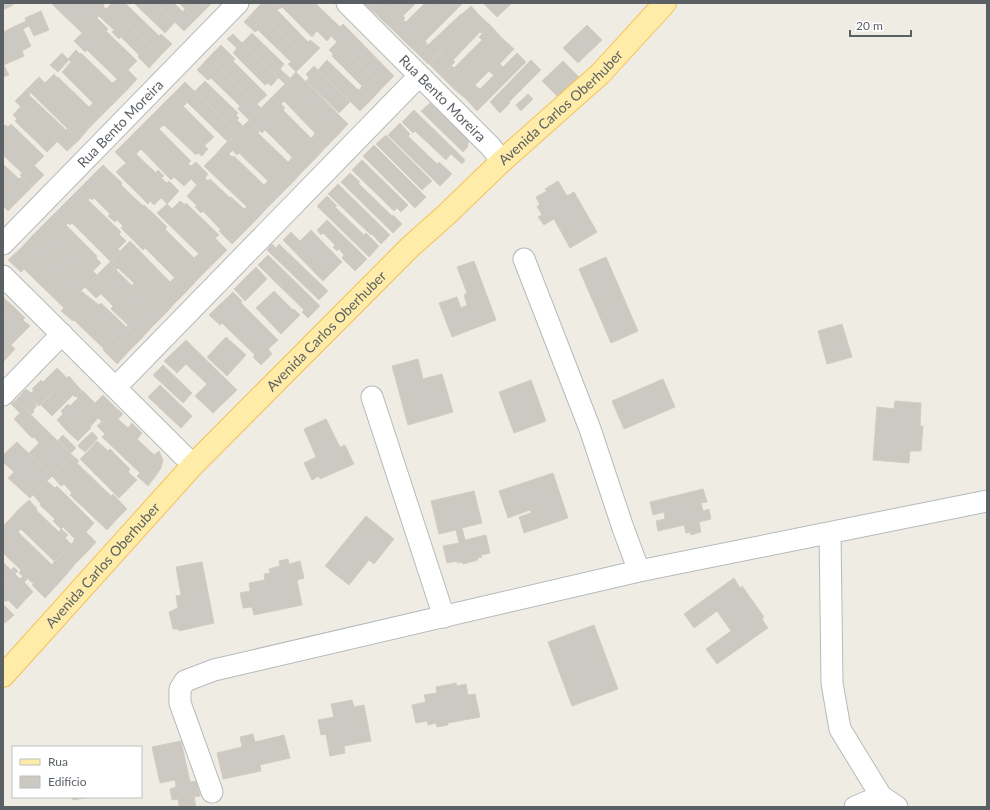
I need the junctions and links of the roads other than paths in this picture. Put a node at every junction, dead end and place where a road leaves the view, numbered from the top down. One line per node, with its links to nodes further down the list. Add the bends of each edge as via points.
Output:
1 (238, 3): 6 (street, Rua Bento Moreira)
2 (347, 3): 4 (street, Rua Bento Moreira)
3 (665, 3): 5 (main road, Avenida Carlos Oberhuber, via 600,74)
4 (419, 76): 5 (street, Rua Bento Moreira); 10 (street)
5 (502, 161): 13 (main road, Avenida Carlos Oberhuber, via 410,247)
6 (3, 244)
7 (524, 259): 16 (street, via 590,430)
8 (3, 276): 9 (street)
9 (62, 334): 10 (street); 11 (street)
10 (116, 387): 13 (street)
11 (3, 395)
12 (372, 397): 17 (street)
13 (193, 465): 18 (main road, Avenida Carlos Oberhuber)
14 (987, 501): 15 (street)
15 (830, 533): 16 (street); 20 (street, via 832,683 840,729)
16 (639, 571): 17 (street)
17 (444, 617): 19 (street, via 214,670 185,680 180,689 180,703)
18 (3, 676)
19 (212, 792)
20 (889, 802): 21 (street)
21 (856, 807)

